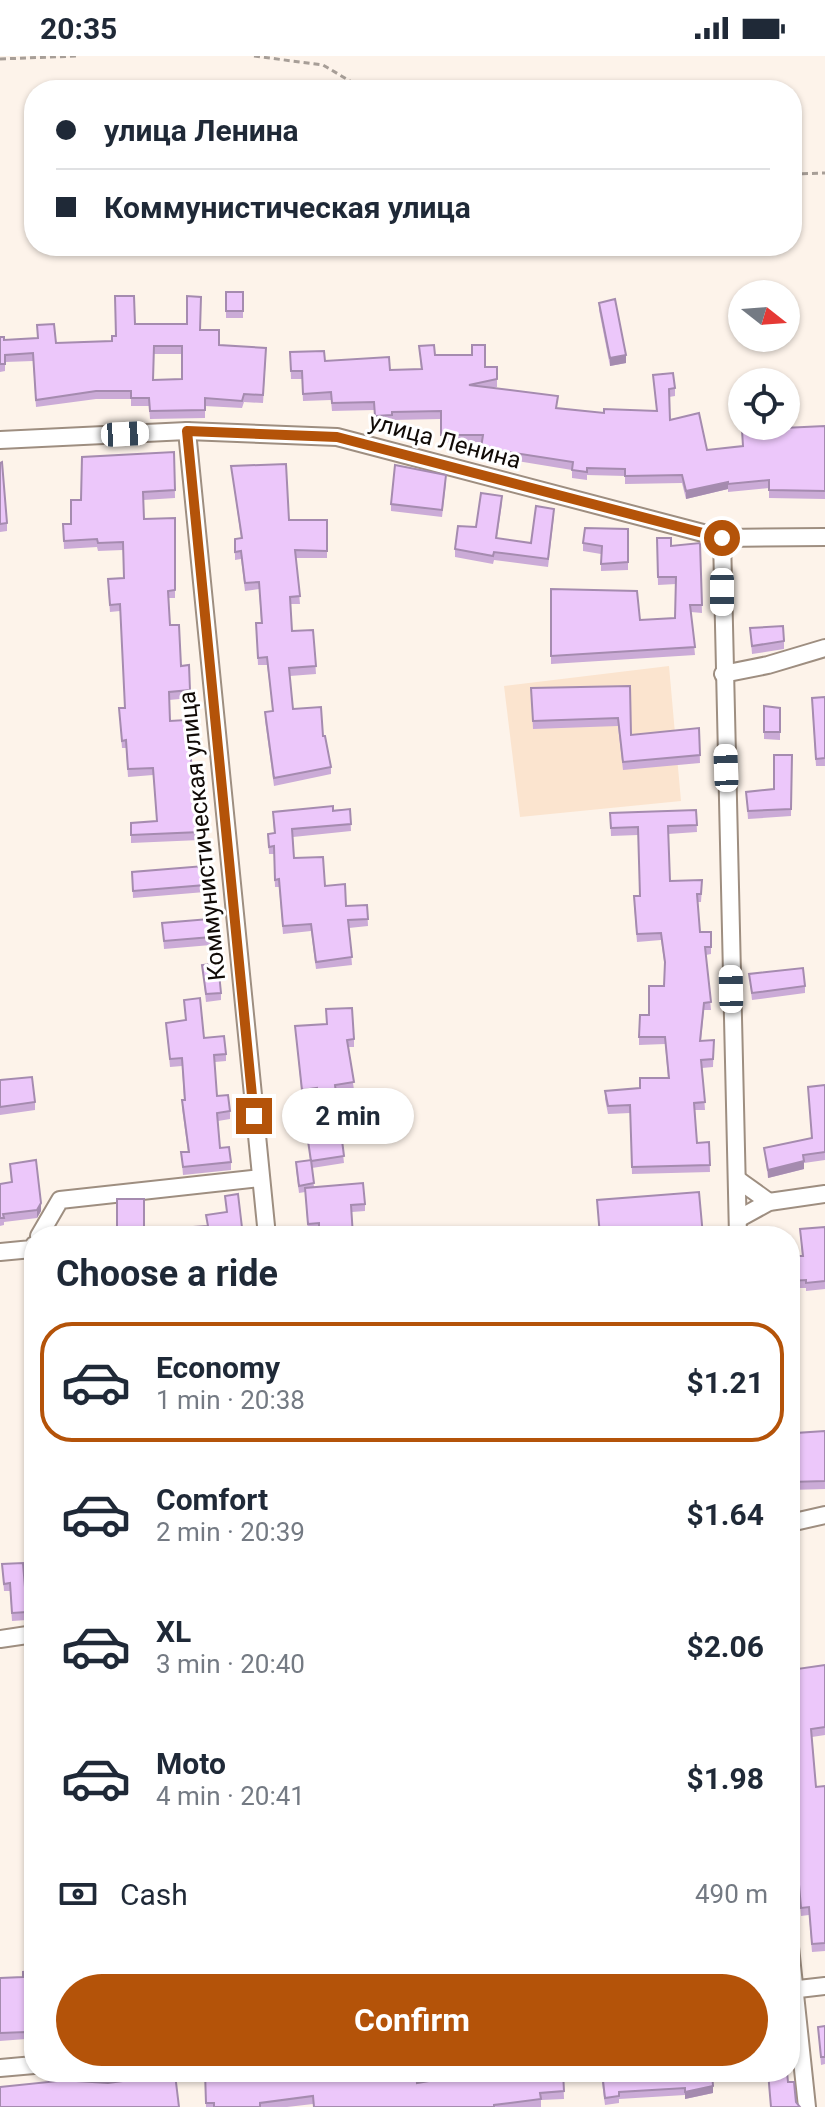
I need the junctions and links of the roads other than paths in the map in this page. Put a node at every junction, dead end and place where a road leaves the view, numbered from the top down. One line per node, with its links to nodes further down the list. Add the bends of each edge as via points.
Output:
1 (187, 431): 2 (street, улица Ленина); 4 (street, улица Ленина, via 337,437); 7 (street, Коммунистическая улица)
2 (0, 440)
3 (825, 537): 4 (street, улица Ленина)
4 (722, 538): 6 (street)
5 (825, 648): 6 (street)
6 (723, 674): 8 (street)
7 (260, 1178): 12 (street, via 60,1200); 13 (street, Коммунистическая улица)
8 (737, 1179): 10 (street); 11 (street)
9 (825, 1194): 10 (street)
10 (769, 1202): 11 (street)
11 (738, 1219): 14 (street)
12 (45, 1226)
13 (266, 1226)
14 (738, 1226)
15 (24, 1250): 16 (street)
16 (0, 1252)
17 (825, 1515): 18 (street)
18 (800, 1521)
19 (24, 1635): 20 (street)
20 (0, 1639)
21 (825, 1986): 22 (street)
22 (800, 1989)
23 (800, 2052): 26 (street)
24 (24, 2066): 25 (street)
25 (0, 2068)
26 (807, 2107)

